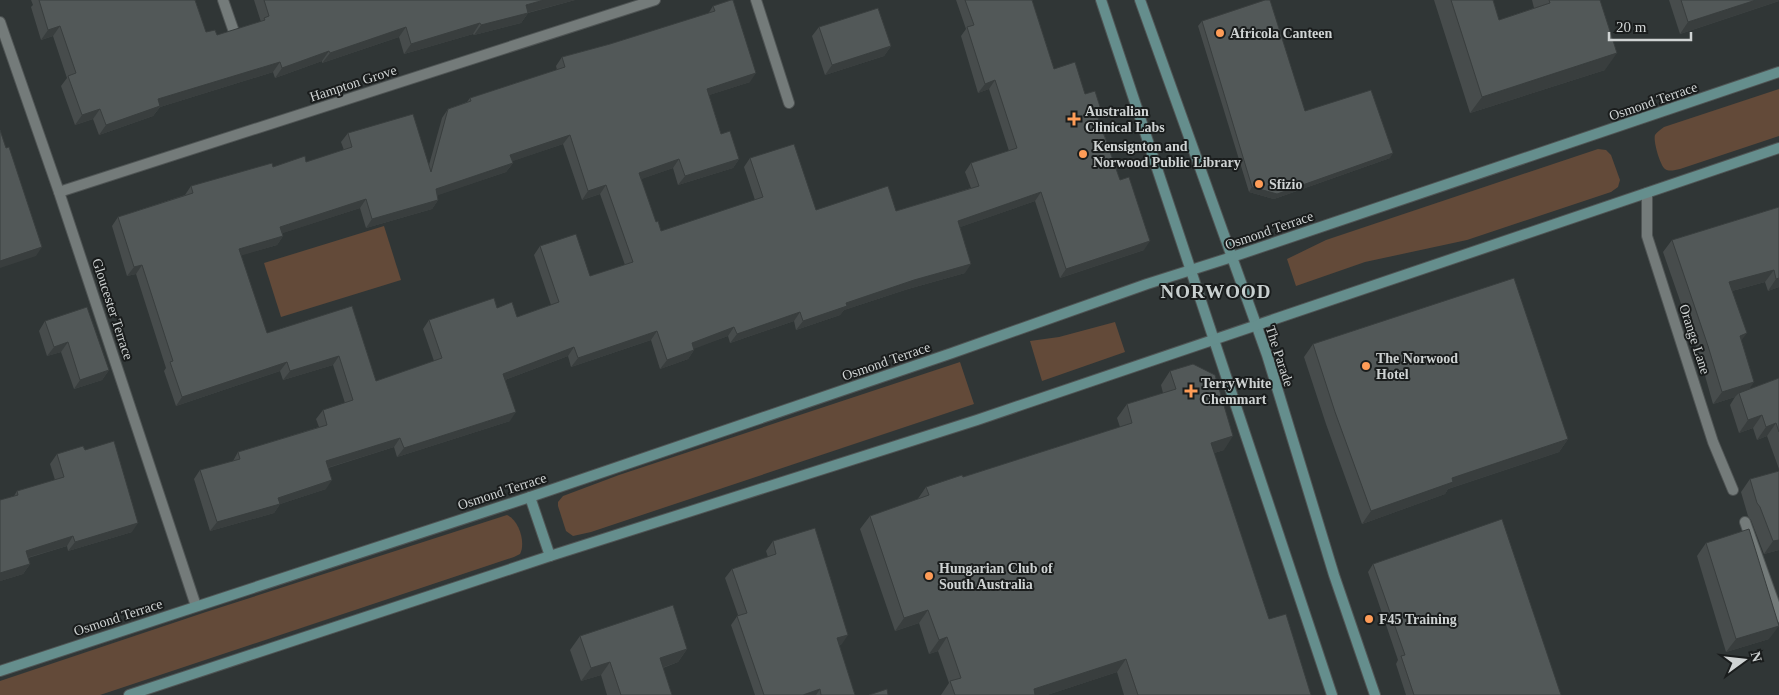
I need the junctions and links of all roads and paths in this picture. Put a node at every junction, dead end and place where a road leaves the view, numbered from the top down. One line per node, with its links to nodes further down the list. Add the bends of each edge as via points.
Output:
1 (222, 0): 7 (street)
2 (655, 0): 11 (street, Hampton Grove)
3 (756, 0): 9 (street)
4 (1102, 0): 14 (street)
5 (1140, 0): 13 (street, The Parade)
6 (0, 22): 11 (street, Gloucester Terrace)
7 (233, 28)
8 (1779, 72): 13 (street, Osmond Terrace)
9 (789, 103)
10 (1779, 148): 12 (street)
11 (59, 192): 21 (street, Gloucester Terrace)
12 (1648, 193): 15 (street); 17 (street, Orange Lane, via 1647,236 1713,442)
13 (1232, 257): 14 (street, Osmond Terrace); 15 (street, The Parade)
14 (1191, 270): 16 (street); 18 (street, Osmond Terrace)
15 (1256, 325): 16 (street); 26 (street, The Parade)
16 (1215, 340): 20 (street); 25 (street)
17 (1733, 490)
18 (530, 497): 20 (street); 21 (street, Osmond Terrace)
19 (1745, 522): 22 (street)
20 (550, 556): 24 (street)
21 (196, 606): 23 (street, Osmond Terrace)
22 (1779, 617)
23 (0, 671)
24 (129, 695)
25 (1332, 695)
26 (1375, 695)

